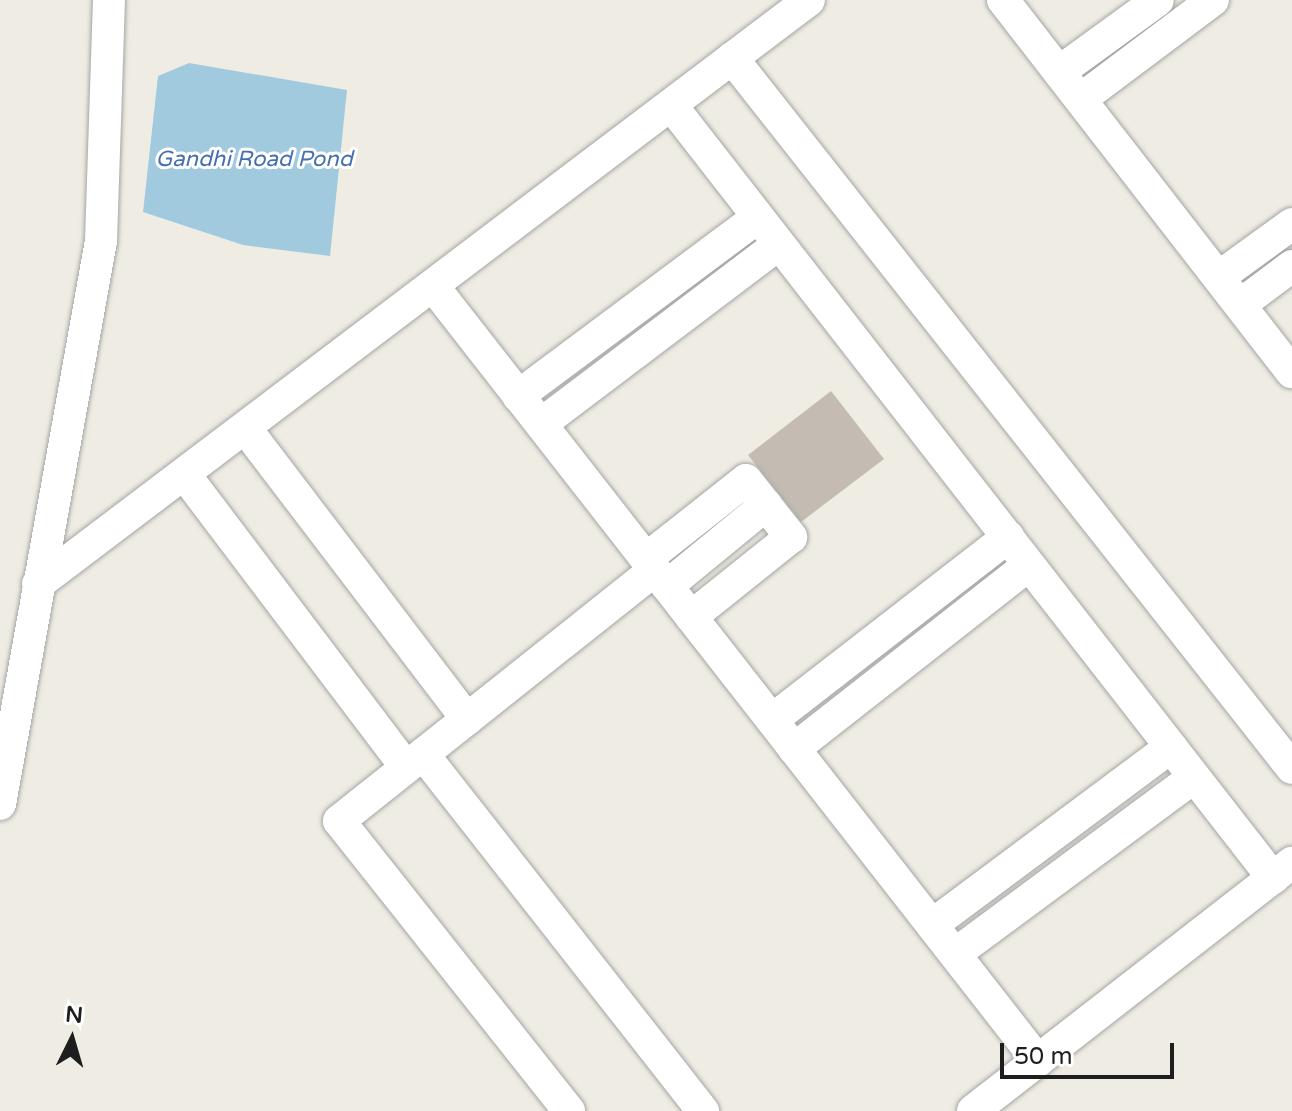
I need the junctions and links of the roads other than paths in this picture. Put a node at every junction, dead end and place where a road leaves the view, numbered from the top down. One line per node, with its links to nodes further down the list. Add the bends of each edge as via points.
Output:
1 (109, 0): 25 (street, via 101,241)
2 (809, 0): 6 (street)
3 (1003, 0): 7 (street)
4 (1158, 0): 7 (street)
5 (1213, 0): 8 (street)
6 (732, 58): 9 (street); 32 (street)
7 (1059, 72): 8 (street)
8 (1081, 99): 14 (street)
9 (671, 105): 10 (street); 15 (street)
10 (758, 217): 12 (street); 18 (street)
11 (1292, 224): 14 (street)
12 (779, 244): 19 (street); 22 (street)
13 (1292, 266): 16 (street)
14 (1219, 277): 16 (street)
15 (433, 286): 18 (street); 20 (street)
16 (1240, 305): 17 (street)
17 (1292, 372)
18 (518, 396): 19 (street)
19 (541, 424): 24 (street)
20 (246, 429): 21 (street); 27 (street)
21 (185, 475): 25 (street); 31 (street)
22 (1008, 537): 23 (street); 28 (street)
23 (1029, 565): 29 (street); 30 (street)
24 (656, 572): 26 (street); 26 (street, via 746,480 791,537); 27 (street)
25 (38, 584): 34 (street)
26 (691, 617): 28 (street)
27 (467, 719): 31 (street)
28 (772, 720): 30 (street)
29 (1171, 747): 33 (street); 36 (street)
30 (794, 749): 36 (street)
31 (415, 761): 39 (street, via 339,821); 40 (street)
32 (1292, 768)
33 (1194, 777): 35 (street); 37 (street)
34 (0, 804)
35 (1282, 870): 38 (street)
36 (932, 925): 37 (street)
37 (955, 954): 38 (street)
38 (1038, 1061): 41 (street)
39 (569, 1111)
40 (703, 1111)
41 (973, 1111)

